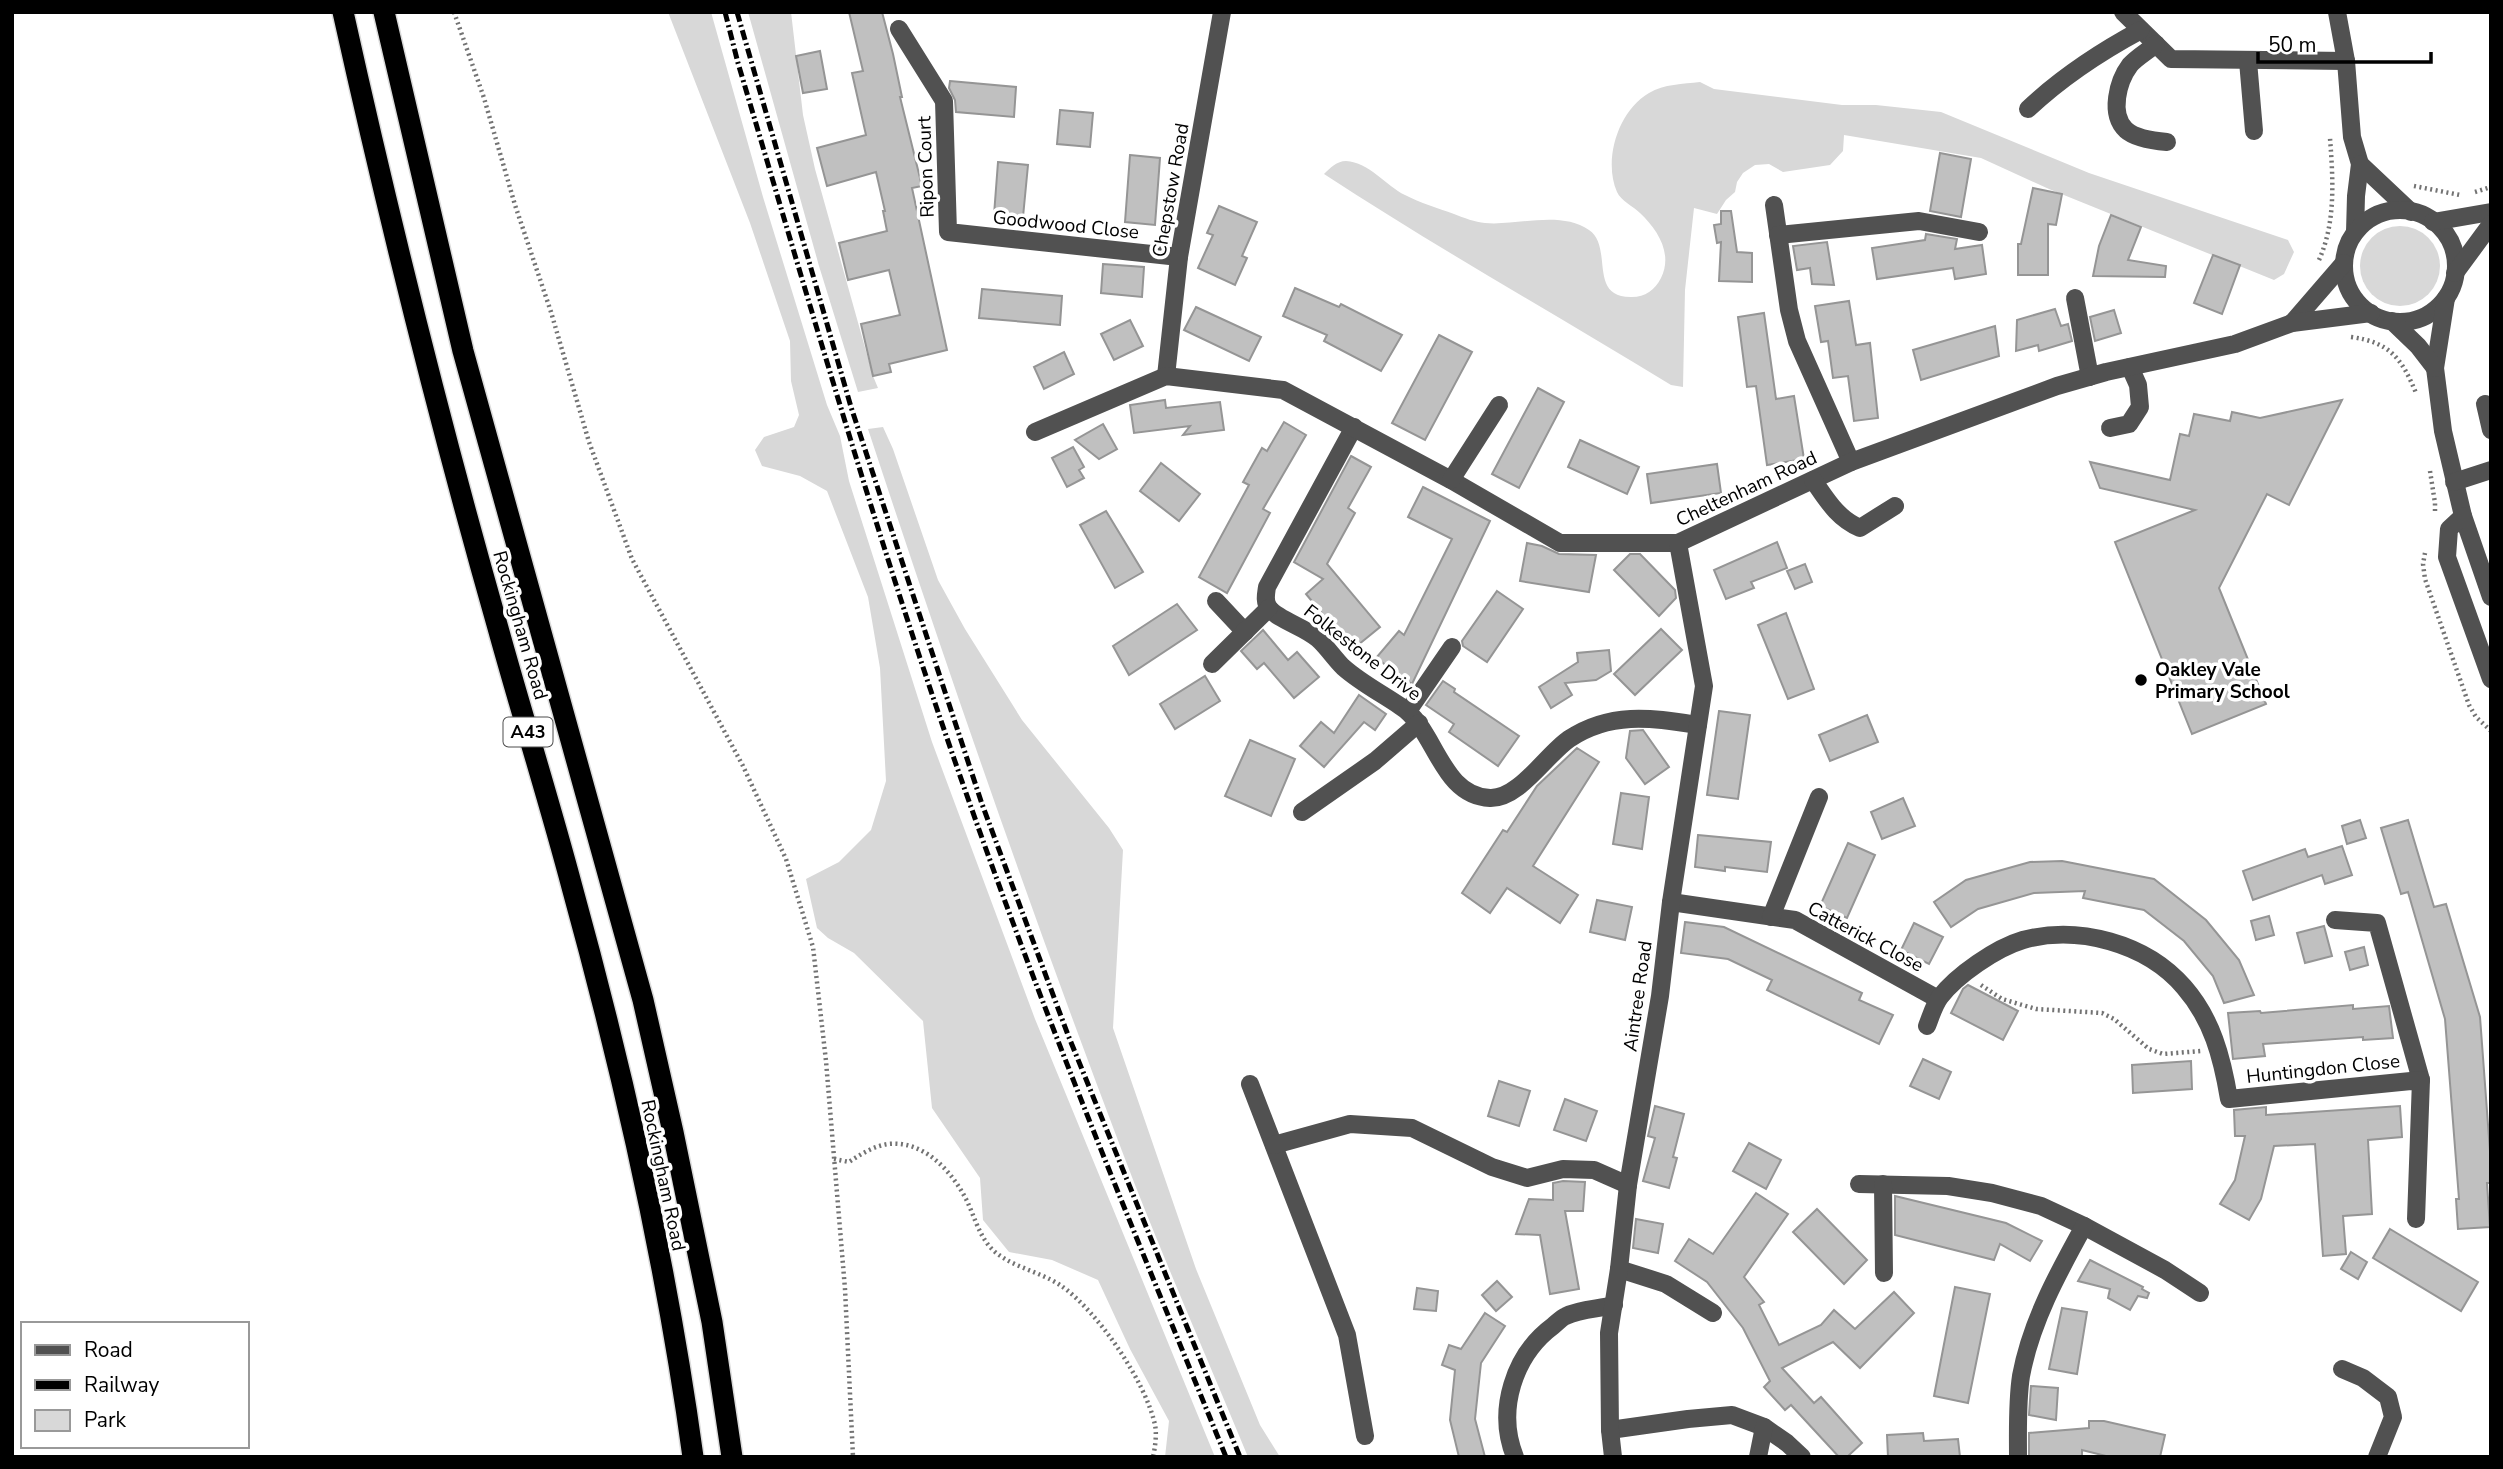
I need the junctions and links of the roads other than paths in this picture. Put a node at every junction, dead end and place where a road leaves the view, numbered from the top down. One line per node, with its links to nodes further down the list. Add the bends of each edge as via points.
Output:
1 (343, 12): 83 (highway, Rockingham Road / A43, via 426,365 606,1018 637,1147)
2 (384, 12): 84 (highway, Rockingham Road / A43, via 463,351 643,1000 709,1308)
3 (1222, 12): 24 (street, Chepstow Road)
4 (2123, 12): 7 (street)
5 (2337, 12): 10 (street)
6 (900, 29): 20 (street, Ripon Court, via 944,101)
7 (2141, 30): 8 (street); 11 (street, via 2099,53)
8 (2156, 44): 9 (street, via 2171,60); 13 (street, via 2132,62 2120,81 2117,99 2120,123 2128,132)
9 (2248, 61): 10 (street); 12 (street)
10 (2346, 61): 14 (street)
11 (2028, 109)
12 (2255, 131)
13 (2167, 142)
14 (2360, 164): 16 (street); 22 (street)
15 (1774, 205): 23 (street)
16 (2412, 212): 18 (street); 22 (street, via 2378,214)
17 (2491, 212): 18 (street)
18 (2433, 222): 26 (street, via 2451,244)
19 (2491, 224): 26 (street)
20 (948, 232): 24 (street, Goodwood Close)
21 (1979, 232): 23 (street, via 1919,221)
22 (2355, 232): 25 (street)
23 (1778, 235): 42 (street, via 1797,341)
24 (1179, 257): 34 (street, Chepstow Road)
25 (2344, 263): 29 (street, via 2348,288); 31 (street, Cheltenham Road)
26 (2455, 273): 27 (street)
27 (2446, 295): 30 (street, via 2421,318); 33 (street)
28 (2075, 298): 35 (street)
29 (2371, 313): 30 (street); 31 (street, Cheltenham Road)
30 (2392, 321): 33 (street)
31 (2292, 323): 32 (street, Cheltenham Road, via 2235,344)
32 (2130, 367): 35 (street, Cheltenham Road); 39 (street, via 2140,407 2129,424)
33 (2435, 368): 46 (street)
34 (1166, 376): 38 (street, Cheltenham Road, via 1283,390); 41 (street, Cheltenham Road)
35 (2091, 377): 42 (street, Cheltenham Road)
36 (2485, 404): 40 (street)
37 (1499, 405): 44 (street)
38 (1354, 427): 44 (street, Cheltenham Road); 52 (street, via 1267,587)
39 (2110, 428)
40 (2491, 430)
41 (1034, 432)
42 (1851, 462): 45 (street, Cheltenham Road)
43 (2491, 470): 46 (street)
44 (1451, 480): 49 (street, Cheltenham Road, via 1560,543)
45 (1813, 480): 47 (street, via 1832,509 1860,528); 49 (street, Cheltenham Road)
46 (2454, 482): 48 (street)
47 (1895, 506)
48 (2463, 516): 50 (street); 56 (street, via 2449,529 2447,557)
49 (1678, 543): 58 (street, Aintree Road, via 1704,686)
50 (2491, 597)
51 (1216, 601): 53 (street)
52 (1269, 608): 53 (street); 57 (street, Folkestone Drive, via 1318,639 1342,666)
53 (1245, 632): 55 (street)
54 (1452, 647): 57 (street)
55 (1212, 664)
56 (2491, 679)
57 (1414, 717): 58 (street, Folkestone Drive, via 1455,782 1488,798 1503,797 1518,787 1561,746 1592,727 1627,717); 60 (street, via 1375,761)
58 (1698, 725): 61 (street, Aintree Road)
59 (1819, 797): 62 (street)
60 (1302, 812)
61 (1671, 902): 62 (street, Catterick Close); 71 (street, Aintree Road)
62 (1771, 917): 64 (street, Catterick Close, via 1795,920)
63 (2335, 920): 66 (street, Huntingdon Close, via 2376,923)
64 (1938, 999): 65 (street); 66 (street, Huntingdon Close, via 1987,956 2020,941 2082,937 2121,945 2182,984 2208,1022 2229,1099)
65 (1927, 1026)
66 (2421, 1080): 72 (street, Huntingdon Close)
67 (1250, 1084): 68 (street)
68 (1274, 1145): 71 (street, via 1350,1124 1412,1128 1492,1167 1527,1178 1563,1169 1594,1170); 82 (street, via 1348,1335)
69 (1859, 1184): 70 (street)
70 (1883, 1184): 73 (street, via 1992,1193 2041,1206); 75 (street)
71 (1628, 1185): 74 (street, Aintree Road)
72 (2416, 1219)
73 (2084, 1226): 76 (street); 89 (street, via 2041,1309 2027,1352 2019,1398)
74 (1619, 1269): 77 (street, Aintree Road); 78 (street, via 1666,1284)
75 (1884, 1273)
76 (2200, 1293)
77 (1614, 1306): 81 (street, Aintree Road, via 1609,1333); 85 (street, via 1566,1316 1529,1348 1510,1395 1508,1427)
78 (1713, 1313)
79 (2342, 1369): 90 (street, via 2388,1396 2393,1417)
80 (1764, 1427): 81 (street, via 1732,1415); 87 (street); 88 (street)
81 (1610, 1430): 86 (street, Aintree Road)
82 (1366, 1436)
83 (693, 1457)
84 (732, 1457)
85 (1514, 1457)
86 (1613, 1457)
87 (1758, 1457)
88 (1802, 1457)
89 (2018, 1457)
90 (2376, 1457)

